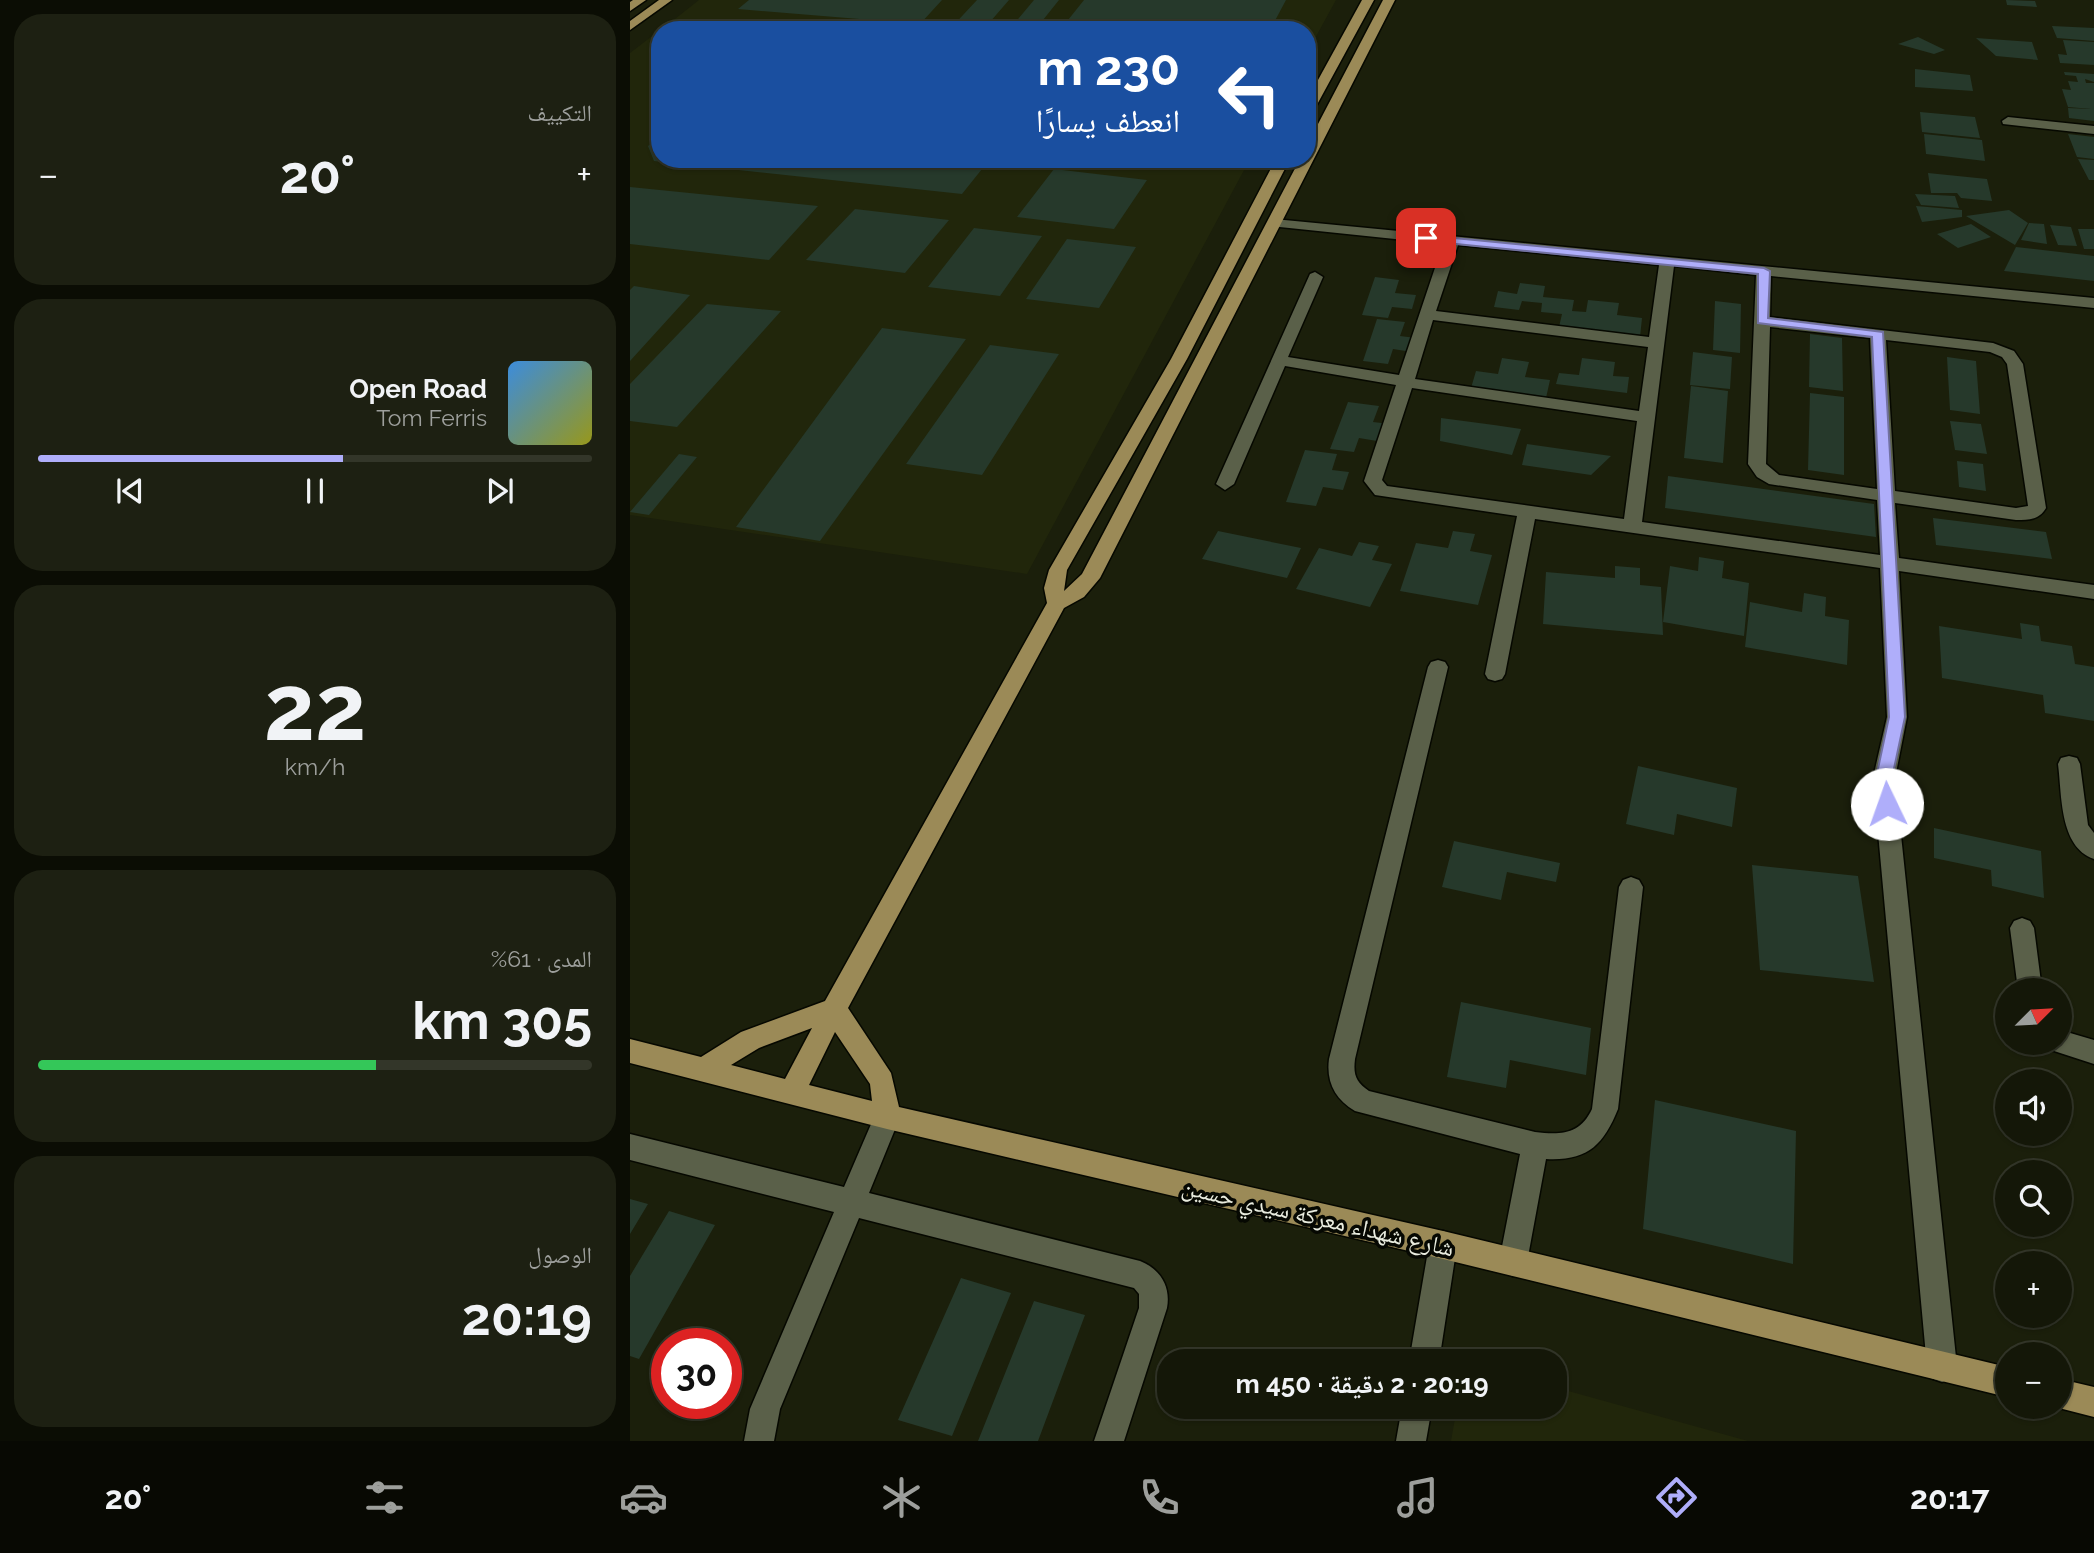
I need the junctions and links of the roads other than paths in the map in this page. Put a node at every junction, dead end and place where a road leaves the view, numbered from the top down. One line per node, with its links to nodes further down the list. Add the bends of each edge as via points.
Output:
1 (640, 0): 5 (main road)
2 (666, 0): 6 (main road)
3 (1368, 0): 7 (main road)
4 (1389, 0): 10 (main road)
5 (630, 8)
6 (630, 27)
7 (1316, 95)
8 (2008, 121): 9 (street)
9 (2094, 130)
10 (1316, 142)
11 (1278, 168): 32 (main road, via 1179,359 1058,570)
12 (1302, 168): 13 (main road)
13 (1274, 223): 14 (street); 32 (main road, via 1090,578)
14 (1452, 240): 15 (street); 19 (street)
15 (1667, 261): 16 (street); 22 (street)
16 (1764, 271): 18 (street); 20 (street)
17 (1315, 277): 23 (street)
18 (2094, 303)
19 (1428, 315): 22 (street); 24 (street)
20 (1762, 321): 21 (street); 27 (street, via 1759,469 1775,480)
21 (1878, 334): 27 (street); 27 (street, via 1993,348 2011,357 2037,508 2029,514 2016,514)
22 (1656, 343): 25 (street)
23 (1279, 360): 24 (street); 26 (street)
24 (1408, 382): 25 (street); 28 (street, via 1373,481 1376,488)
25 (1646, 417): 29 (street)
26 (1225, 484)
27 (1887, 496): 30 (street)
28 (1527, 511): 29 (street); 34 (street)
29 (1632, 525): 30 (street)
30 (1889, 563): 31 (street); 53 (street, via 1897,717 1884,778)
31 (2094, 592)
32 (1057, 603): 40 (main road)
33 (1438, 667): 47 (street, via 1339,1072 1342,1085 1364,1102)
34 (1495, 674)
35 (2068, 765): 36 (street, via 2077,828)
36 (2094, 850)
37 (1631, 887): 47 (street, via 1601,1122 1594,1133 1570,1146)
38 (2022, 928): 39 (street)
39 (2028, 978)
40 (834, 1009): 44 (main road, via 755,1036); 45 (main road); 46 (main road, via 882,1081)
41 (2072, 1046): 43 (street)
42 (630, 1051): 44 (main road, شارع شهداء معركة سيدي حسين)
43 (2094, 1052)
44 (705, 1070): 45 (main road, شارع شهداء معركة سيدي حسين)
45 (792, 1092): 46 (main road, شارع شهداء معركة سيدي حسين)
46 (887, 1116): 49 (street); 50 (main road, شارع شهداء معركة سيدي حسين)
47 (1535, 1145): 51 (street)
48 (630, 1147): 49 (street)
49 (851, 1203): 58 (street, via 765,1409); 59 (street, via 1146,1279 1154,1292 1153,1308)
50 (1443, 1245): 51 (main road, شارع شهداء معركة سيدي حسين); 52 (street)
51 (1513, 1262): 53 (main road, شارع شهداء معركة سيدي حسين)
52 (1426, 1349)
53 (1942, 1367): 54 (main road, شارع شهداء معركة سيدي حسين)
54 (1995, 1379)
55 (2072, 1397): 56 (main road)
56 (2094, 1402)
57 (1415, 1419): 60 (street)
58 (759, 1441)
59 (1109, 1441)
60 (1411, 1441)

